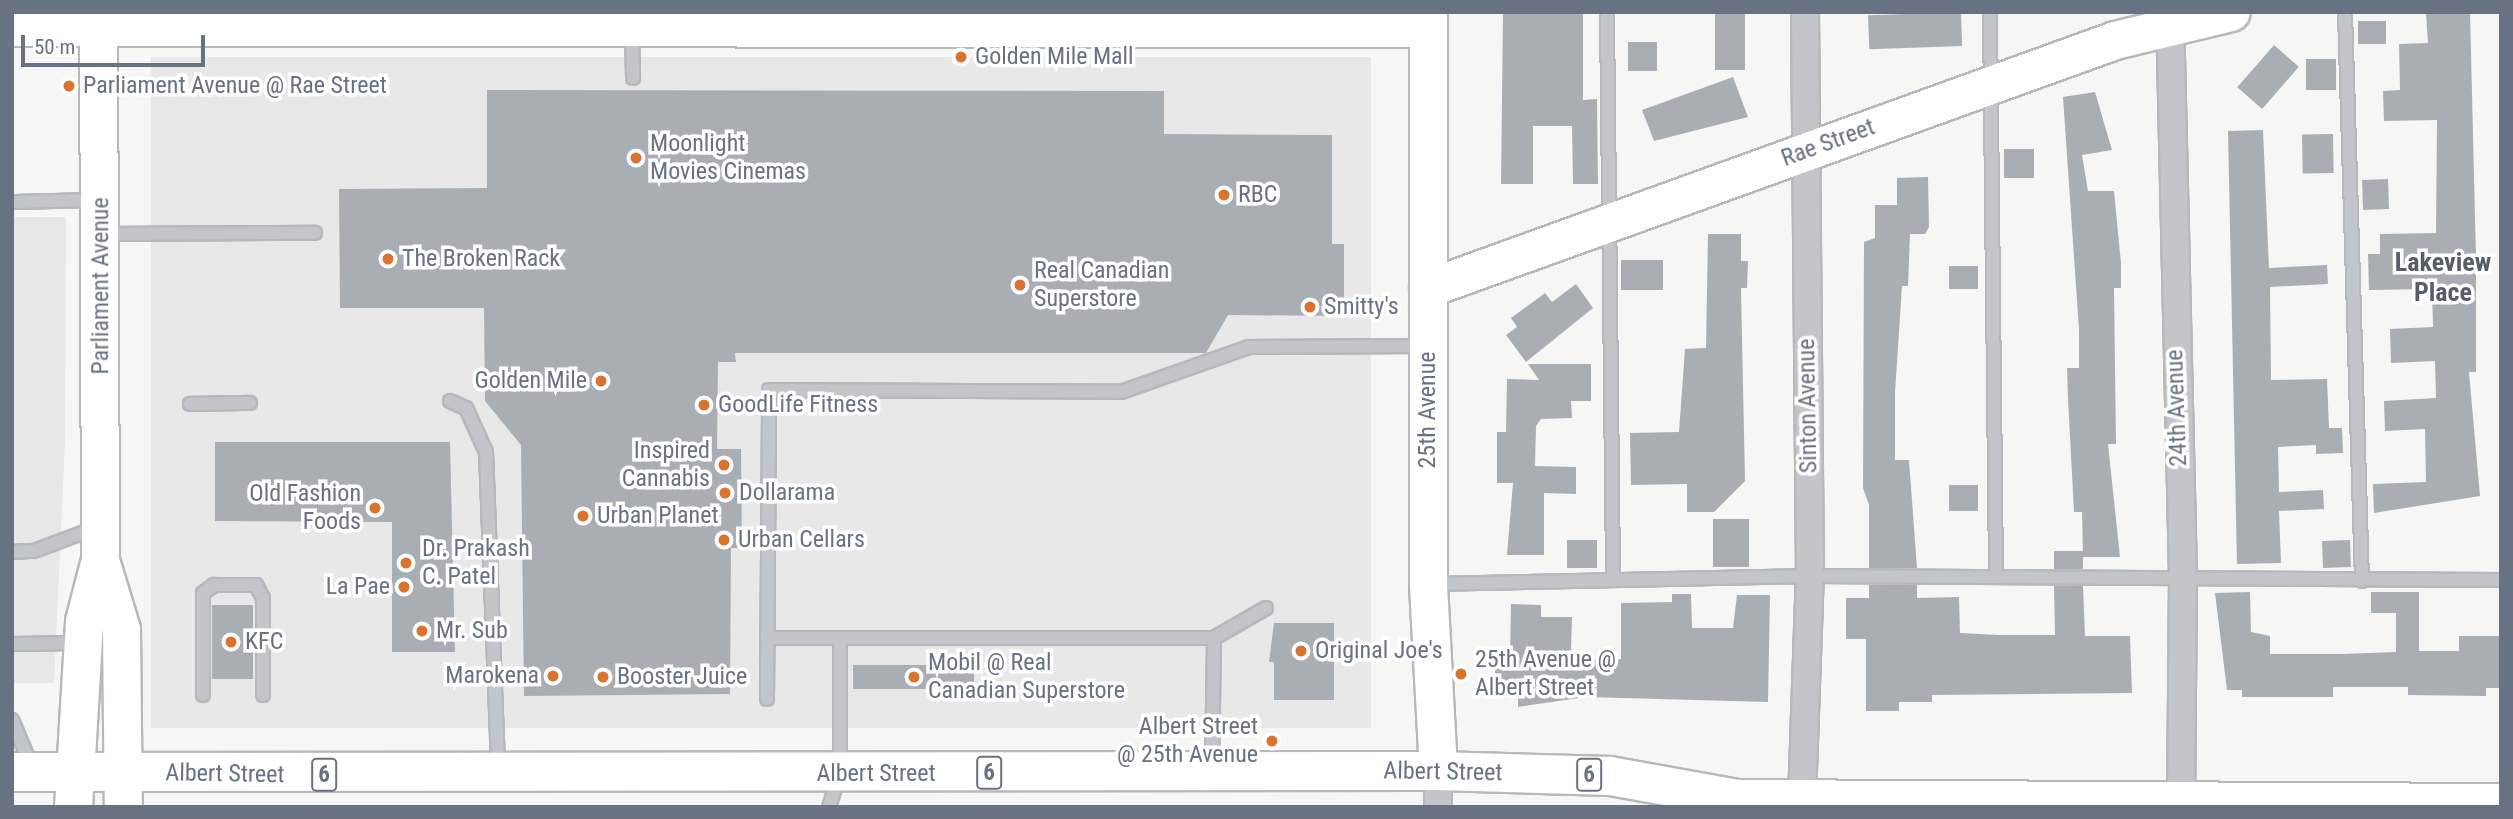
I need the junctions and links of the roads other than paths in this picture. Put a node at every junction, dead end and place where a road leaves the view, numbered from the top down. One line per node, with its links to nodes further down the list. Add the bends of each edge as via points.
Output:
1 (1607, 12): 18 (lane)
2 (1805, 12): 15 (street, Sinton Avenue)
3 (1990, 12): 14 (lane)
4 (2231, 12): 6 (street, Rae Street)
5 (2345, 12): 32 (lane)
6 (2170, 17): 14 (street, Rae Street); 29 (street, 24th Avenue)
7 (98, 19): 8 (street); 12 (street); 17 (street, Parliament Avenue)
8 (308, 19): 11 (street)
9 (772, 19): 10 (street); 11 (street)
10 (1428, 20): 20 (street, 25th Avenue)
11 (632, 25): 13 (lane)
12 (12, 27)
13 (633, 78)
14 (1995, 82): 15 (street, Rae Street); 28 (lane)
15 (1804, 152): 18 (street, Rae Street); 27 (street, Sinton Avenue)
16 (12, 202): 17 (lane)
17 (100, 217): 19 (lane); 25 (street, Parliament Avenue)
18 (1611, 223): 20 (street, Rae Street); 30 (lane)
19 (315, 233)
20 (1428, 288): 21 (street, 25th Avenue)
21 (1428, 346): 33 (street, 25th Avenue); 35 (lane, via 1249,347 1121,392 769,390)
22 (450, 401): 46 (lane, via 466,408 486,452)
23 (250, 403): 24 (lane)
24 (190, 404)
25 (100, 542): 26 (lane); 38 (street, Parliament Avenue); 49 (street, Parliament Avenue, via 121,629)
26 (12, 552)
27 (1810, 576): 28 (lane); 30 (lane); 52 (street, Sinton Avenue)
28 (1996, 577): 29 (lane)
29 (2183, 578): 32 (lane); 54 (street, 24th Avenue)
30 (1613, 580): 33 (lane)
31 (2501, 580): 32 (lane)
32 (2362, 581)
33 (1428, 584): 48 (street, 25th Avenue)
34 (1266, 608): 37 (lane)
35 (767, 638): 36 (lane); 42 (lane)
36 (840, 638): 37 (lane); 50 (lane)
37 (1214, 638): 45 (lane)
38 (82, 643): 39 (lane); 47 (street, Parliament Avenue)
39 (12, 644)
40 (203, 695): 41 (lane, via 203,593 214,584 256,585 262,598)
41 (263, 695)
42 (767, 699)
43 (12, 720): 44 (lane)
44 (23, 772): 47 (main road, Albert Street / 6)
45 (1212, 772): 48 (main road, Albert Street / 6); 50 (main road, Albert Street / 6)
46 (498, 776): 49 (main road, Albert Street / 6); 50 (main road, Albert Street / 6)
47 (73, 789): 49 (main road, Albert Street / 6)
48 (1438, 789): 51 (main road, Albert Street / 6, via 1610,776)
49 (123, 790)
50 (834, 790)
51 (1738, 799): 52 (main road, Albert Street / 6); 55 (main road, Albert Street / 6)
52 (1802, 800): 54 (main road, Albert Street / 6)
53 (2501, 803): 54 (main road, Albert Street / 6)
54 (2181, 804)
55 (1701, 807)

